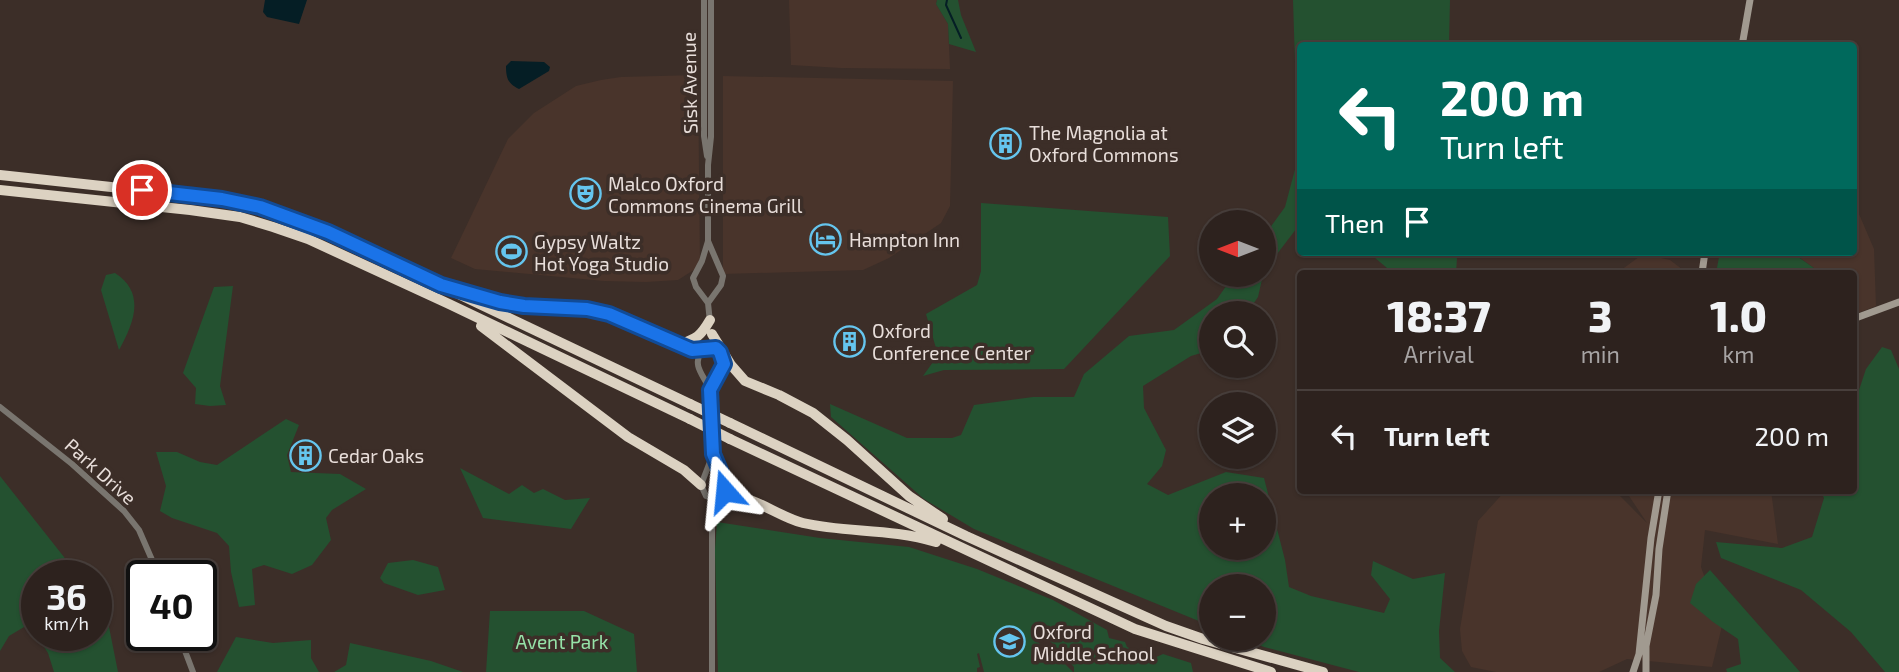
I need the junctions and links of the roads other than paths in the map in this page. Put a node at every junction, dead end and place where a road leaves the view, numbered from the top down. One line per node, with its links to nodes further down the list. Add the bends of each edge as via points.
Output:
1 (704, 0): 5 (street, Sisk Avenue)
2 (712, 0): 5 (street, Sisk Avenue)
3 (1750, 0): 4 (main road)
4 (1743, 42)
5 (708, 165): 8 (street, Sisk Avenue)
6 (0, 172): 11 (highway, via 260,207 328,232)
7 (0, 192): 16 (highway, via 190,209 262,223 308,239)
8 (708, 241): 9 (street, Sisk Avenue); 10 (street, Sisk Avenue)
9 (699, 267): 10 (street); 13 (street, Sisk Avenue, via 693,278)
10 (718, 267): 12 (street, Sisk Avenue, via 723,276)
11 (441, 285): 19 (highway, via 500,302 609,314); 34 (highway, bridge)
12 (716, 290): 13 (street); 15 (street, Sisk Avenue)
13 (700, 291): 15 (street)
14 (1899, 302): 17 (main road)
15 (708, 303): 18 (street)
16 (449, 304): 27 (highway, via 628,437); 35 (highway, bridge)
17 (1857, 318)
18 (711, 327): 19 (highway, via 694,341); 20 (street); 21 (street); 23 (highway)
19 (679, 345): 21 (highway)
20 (716, 348): 21 (street); 22 (street)
21 (704, 349): 24 (street, via 697,358 698,367)
22 (724, 362): 23 (highway); 24 (street)
23 (745, 381): 34 (highway, via 813,413 909,496)
24 (710, 390): 26 (street)
25 (0, 407): 36 (street, Park Drive, via 124,511 139,530)
26 (713, 454): 27 (street); 32 (street, via 726,485)
27 (701, 485): 30 (street)
28 (1658, 494): 42 (main road)
29 (1667, 494): 43 (main road)
30 (706, 496): 32 (street); 33 (street)
31 (743, 497): 32 (highway); 33 (highway, via 723,502); 35 (highway, via 802,523 897,532)
32 (721, 498): 33 (street)
33 (712, 513): 39 (street)
34 (966, 536): 41 (highway, via 1166,626)
35 (967, 551): 40 (highway, via 1135,629)
36 (152, 560)
37 (185, 651): 38 (street)
38 (193, 672)
39 (712, 672)
40 (1271, 672)
41 (1323, 672)
42 (1633, 672)
43 (1646, 672)

